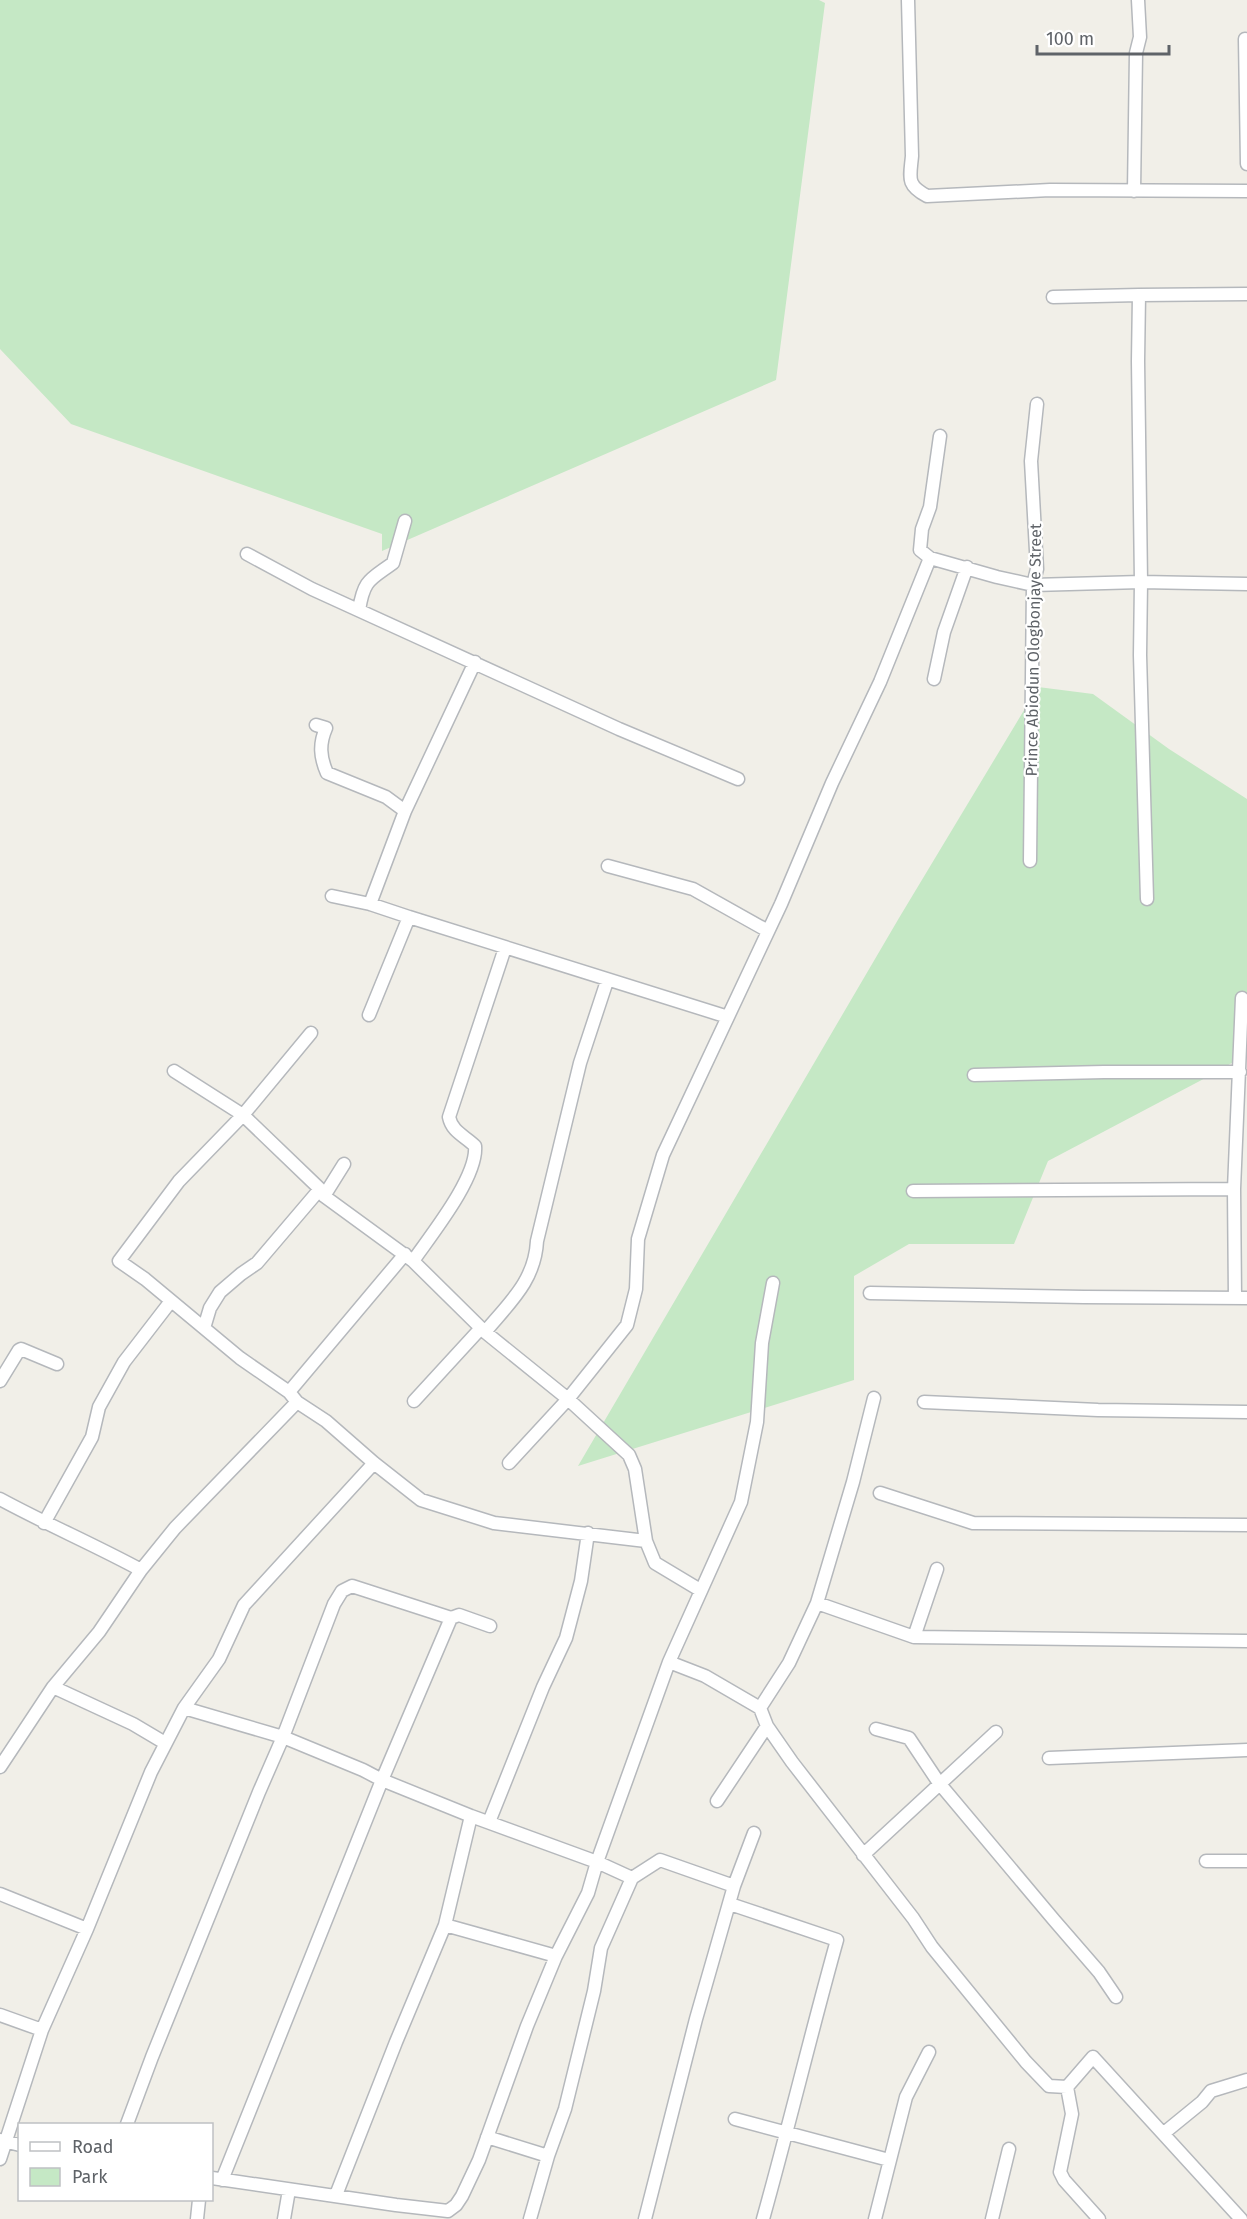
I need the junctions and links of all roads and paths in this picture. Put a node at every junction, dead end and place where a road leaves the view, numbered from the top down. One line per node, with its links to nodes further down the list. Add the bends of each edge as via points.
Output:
1 (908, 0): 5 (street, via 912,156 909,178 914,189 927,196 1050,190)
2 (1138, 0): 5 (street)
3 (1245, 39): 4 (street)
4 (1247, 164)
5 (1134, 191): 6 (street)
6 (1247, 191)
7 (1247, 294): 8 (street)
8 (1139, 295): 9 (street); 16 (street)
9 (1053, 297)
10 (1037, 404): 18 (street, Prince Abiodun Ologbonjaye Street, via 1031,461 1037,569)
11 (940, 436): 14 (street, via 920,550)
12 (405, 521): 19 (street, via 393,563 376,572 368,582)
13 (247, 554): 19 (street)
14 (930, 558): 15 (street); 31 (street, via 880,682)
15 (967, 567): 18 (street); 21 (street)
16 (1141, 582): 17 (street); 18 (street); 28 (street)
17 (1247, 584)
18 (1034, 585): 25 (street, Prince Abiodun Ologbonjaye Street)
19 (359, 610): 20 (street)
20 (475, 662): 23 (street); 24 (street)
21 (934, 679)
22 (316, 725): 24 (street, via 326,728 321,751 327,773 386,797)
23 (738, 779)
24 (405, 811): 29 (street)
25 (1030, 861)
26 (608, 866): 31 (street, via 693,889)
27 (332, 896): 29 (street)
28 (1147, 899)
29 (370, 904): 30 (street)
30 (409, 917): 32 (street); 35 (street)
31 (768, 931): 36 (street)
32 (505, 948): 33 (street); 46 (street, via 449,1117 456,1132 475,1146 476,1156 455,1202)
33 (607, 981): 36 (street); 52 (street, via 580,1063 536,1258 526,1282)
34 (1242, 998): 39 (street)
35 (369, 1015)
36 (728, 1017): 57 (street, via 663,1155 638,1239 636,1289 627,1325)
37 (310, 1033): 41 (street)
38 (174, 1071): 41 (street)
39 (1240, 1072): 40 (street); 43 (street)
40 (974, 1075)
41 (243, 1115): 45 (street); 50 (street, via 179,1181 119,1261)
42 (345, 1164): 45 (street)
43 (1234, 1189): 44 (street); 49 (street)
44 (913, 1191)
45 (322, 1193): 46 (street); 51 (street, via 257,1263 220,1292)
46 (409, 1258): 52 (street); 55 (street)
47 (773, 1283): 71 (street, via 762,1343 757,1422 741,1502)
48 (870, 1293): 49 (street)
49 (1241, 1298)
50 (171, 1301): 51 (street); 65 (street, via 124,1362 99,1407 92,1437)
51 (204, 1328): 55 (street)
52 (483, 1330): 57 (street); 58 (street)
53 (57, 1364): 54 (street, via 21,1349)
54 (0, 1382)
55 (293, 1397): 61 (street); 70 (street)
56 (874, 1398): 72 (street)
57 (568, 1399): 62 (street); 68 (street, via 633,1461)
58 (414, 1401)
59 (924, 1402): 60 (street)
60 (1247, 1412)
61 (374, 1463): 67 (street, via 421,1500 494,1523); 79 (street, via 244,1605 219,1659)
62 (509, 1463)
63 (880, 1493): 66 (street, via 973,1523)
64 (0, 1499): 65 (street)
65 (44, 1523): 70 (street)
66 (1247, 1525)
67 (588, 1533): 68 (street); 93 (street, via 566,1638)
68 (646, 1541): 71 (street, via 659,1568)
69 (938, 1569): 75 (street)
70 (141, 1570): 78 (street, via 99,1632)
71 (700, 1590): 77 (street)
72 (817, 1603): 75 (street); 80 (street, via 789,1663)
73 (452, 1618): 74 (street, via 459,1615); 84 (street, via 352,1586 342,1591); 89 (street)
74 (490, 1626)
75 (914, 1637): 76 (street)
76 (1247, 1641)
77 (669, 1662): 80 (street, via 705,1676); 98 (street)
78 (52, 1687): 85 (street); 88 (street)
79 (184, 1708): 84 (street); 85 (street)
80 (760, 1708): 81 (street)
81 (767, 1726): 91 (street); 95 (street)
82 (876, 1729): 90 (street, via 909,1738)
83 (996, 1732): 90 (street)
84 (283, 1737): 89 (street); 113 (street)
85 (165, 1743): 104 (street)
86 (1247, 1750): 87 (street)
87 (1048, 1758)
88 (0, 1767)
89 (382, 1780): 92 (street); 123 (street)
90 (939, 1783): 95 (street); 106 (street, via 1071,1937)
91 (717, 1801)
92 (471, 1816): 93 (street); 103 (street)
93 (489, 1822): 98 (street)
94 (754, 1833): 100 (street)
95 (863, 1854): 111 (street, via 932,1947 1026,2062 1049,2086)
96 (1206, 1861): 97 (street)
97 (1247, 1861)
98 (597, 1862): 99 (street); 105 (street, via 588,1893)
99 (632, 1878): 100 (street, via 660,1860); 120 (street, via 601,1948 565,2109)
100 (734, 1886): 102 (street)
101 (0, 1894): 104 (street)
102 (730, 1904): 114 (street, via 837,1940); 132 (street)
103 (445, 1925): 105 (street); 125 (street)
104 (87, 1929): 108 (street)
105 (556, 1956): 116 (street, via 506,2080)
106 (1116, 1997)
107 (0, 2015): 108 (street)
108 (42, 2030): 117 (street)
109 (929, 2052): 122 (street, via 906,2097)
110 (1247, 2080): 115 (street, via 1211,2091)
111 (1067, 2087): 115 (street, via 1089,2052); 136 (street, via 1072,2115 1060,2172)
112 (735, 2119): 114 (street)
113 (128, 2123)
114 (787, 2133): 122 (street); 133 (street)
115 (1164, 2133): 137 (street)
116 (488, 2137): 120 (street); 127 (street, via 456,2205 448,2211)
117 (2, 2141): 118 (street); 121 (street)
118 (18, 2145)
119 (1010, 2149): 135 (street)
120 (549, 2156): 131 (street)
121 (0, 2159)
122 (889, 2160): 134 (street)
123 (217, 2179): 124 (street)
124 (289, 2190): 125 (street); 129 (street)
125 (336, 2195): 127 (street)
126 (199, 2201): 128 (street)
127 (396, 2205): 130 (street)
128 (197, 2219)
129 (284, 2219)
130 (394, 2219)
131 (530, 2219)
132 (645, 2219)
133 (763, 2219)
134 (875, 2219)
135 (992, 2219)
136 (1099, 2219)
137 (1241, 2219)

